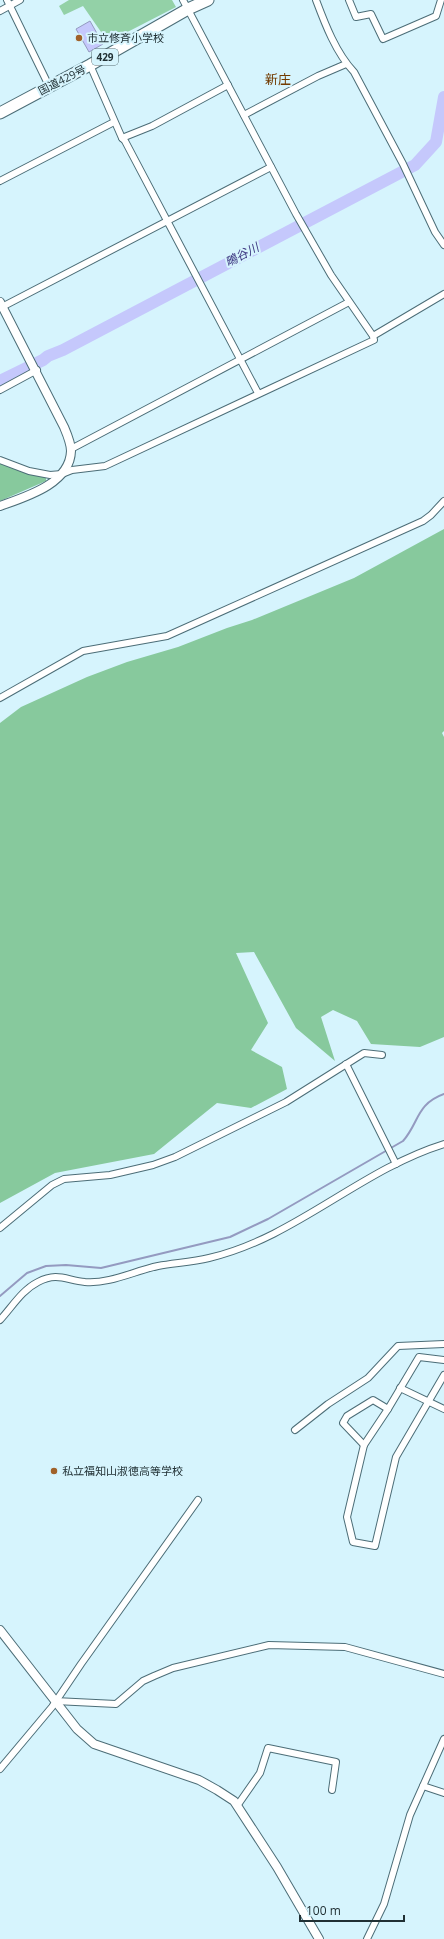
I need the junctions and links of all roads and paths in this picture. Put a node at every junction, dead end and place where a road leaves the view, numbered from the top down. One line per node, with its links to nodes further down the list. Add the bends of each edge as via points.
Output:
1 (6, 0): 8 (street)
2 (20, 0): 8 (street)
3 (208, 0): 7 (highway, 国道429号 / 429)
4 (316, 0): 10 (street)
5 (349, 0): 6 (street, via 356,17 371,14 384,39 436,16)
6 (441, 0)
7 (186, 4): 11 (highway, 国道429号 / 429); 12 (street)
8 (10, 6): 9 (street); 13 (street)
9 (0, 11)
10 (346, 64): 15 (street); 21 (street, via 354,72)
11 (90, 65): 13 (highway, 国道429号 / 429); 16 (street)
12 (228, 85): 15 (street); 17 (street, via 152,126)
13 (49, 86): 14 (highway, 国道429号 / 429)
14 (0, 113)
15 (244, 115): 18 (street)
16 (114, 122): 17 (street); 19 (street)
17 (122, 138): 20 (street)
18 (271, 167): 20 (street); 23 (street)
19 (0, 181)
20 (167, 221): 24 (street); 26 (street)
21 (444, 245)
22 (444, 294): 25 (street)
23 (349, 302): 25 (street); 26 (street)
24 (1, 306): 27 (street)
25 (373, 336): 29 (street, via 374,340)
26 (240, 359): 29 (street); 30 (street)
27 (37, 370): 28 (street); 30 (street, via 64,427)
28 (0, 390)
29 (258, 393): 32 (street, via 105,466 72,470)
30 (71, 449): 32 (street)
31 (0, 460): 32 (street, via 29,471 50,475)
32 (62, 474): 34 (street, via 36,493)
33 (444, 501): 35 (street, via 423,521 167,636 83,651)
34 (0, 506)
35 (0, 698)
36 (382, 1055): 37 (street, via 364,1053)
37 (346, 1064): 39 (street); 40 (street, via 286,1102 175,1157 110,1175 64,1179 52,1185)
38 (444, 1144): 39 (street, via 421,1151)
39 (396, 1164): 41 (street, via 266,1239 209,1258 157,1267 115,1278 86,1282 54,1276 28,1288)
40 (0, 1228)
41 (0, 1320)
42 (444, 1344): 49 (street, via 398,1346 368,1378 328,1404)
43 (444, 1360): 45 (street, via 419,1356)
44 (444, 1375): 46 (street)
45 (400, 1388): 46 (street); 47 (street)
46 (429, 1403): 48 (street); 50 (street, via 396,1457 375,1546 353,1542 347,1517)
47 (388, 1409): 50 (street); 50 (street, via 373,1400 347,1416 343,1423)
48 (444, 1409)
49 (295, 1430)
50 (364, 1445)
51 (198, 1500): 54 (street)
52 (0, 1630): 54 (street)
53 (444, 1674): 54 (street, via 345,1648 269,1645 173,1668 143,1681 116,1704)
54 (56, 1701): 56 (street); 60 (street, via 77,1730 94,1744 199,1780 234,1801)
55 (444, 1738): 57 (street)
56 (0, 1769)
57 (423, 1786): 59 (street); 62 (street, via 410,1815 384,1904)
58 (332, 1790): 60 (street, via 336,1762 268,1748 260,1773)
59 (444, 1793)
60 (237, 1806): 61 (street, via 277,1867)
61 (319, 1939)
62 (367, 1939)

